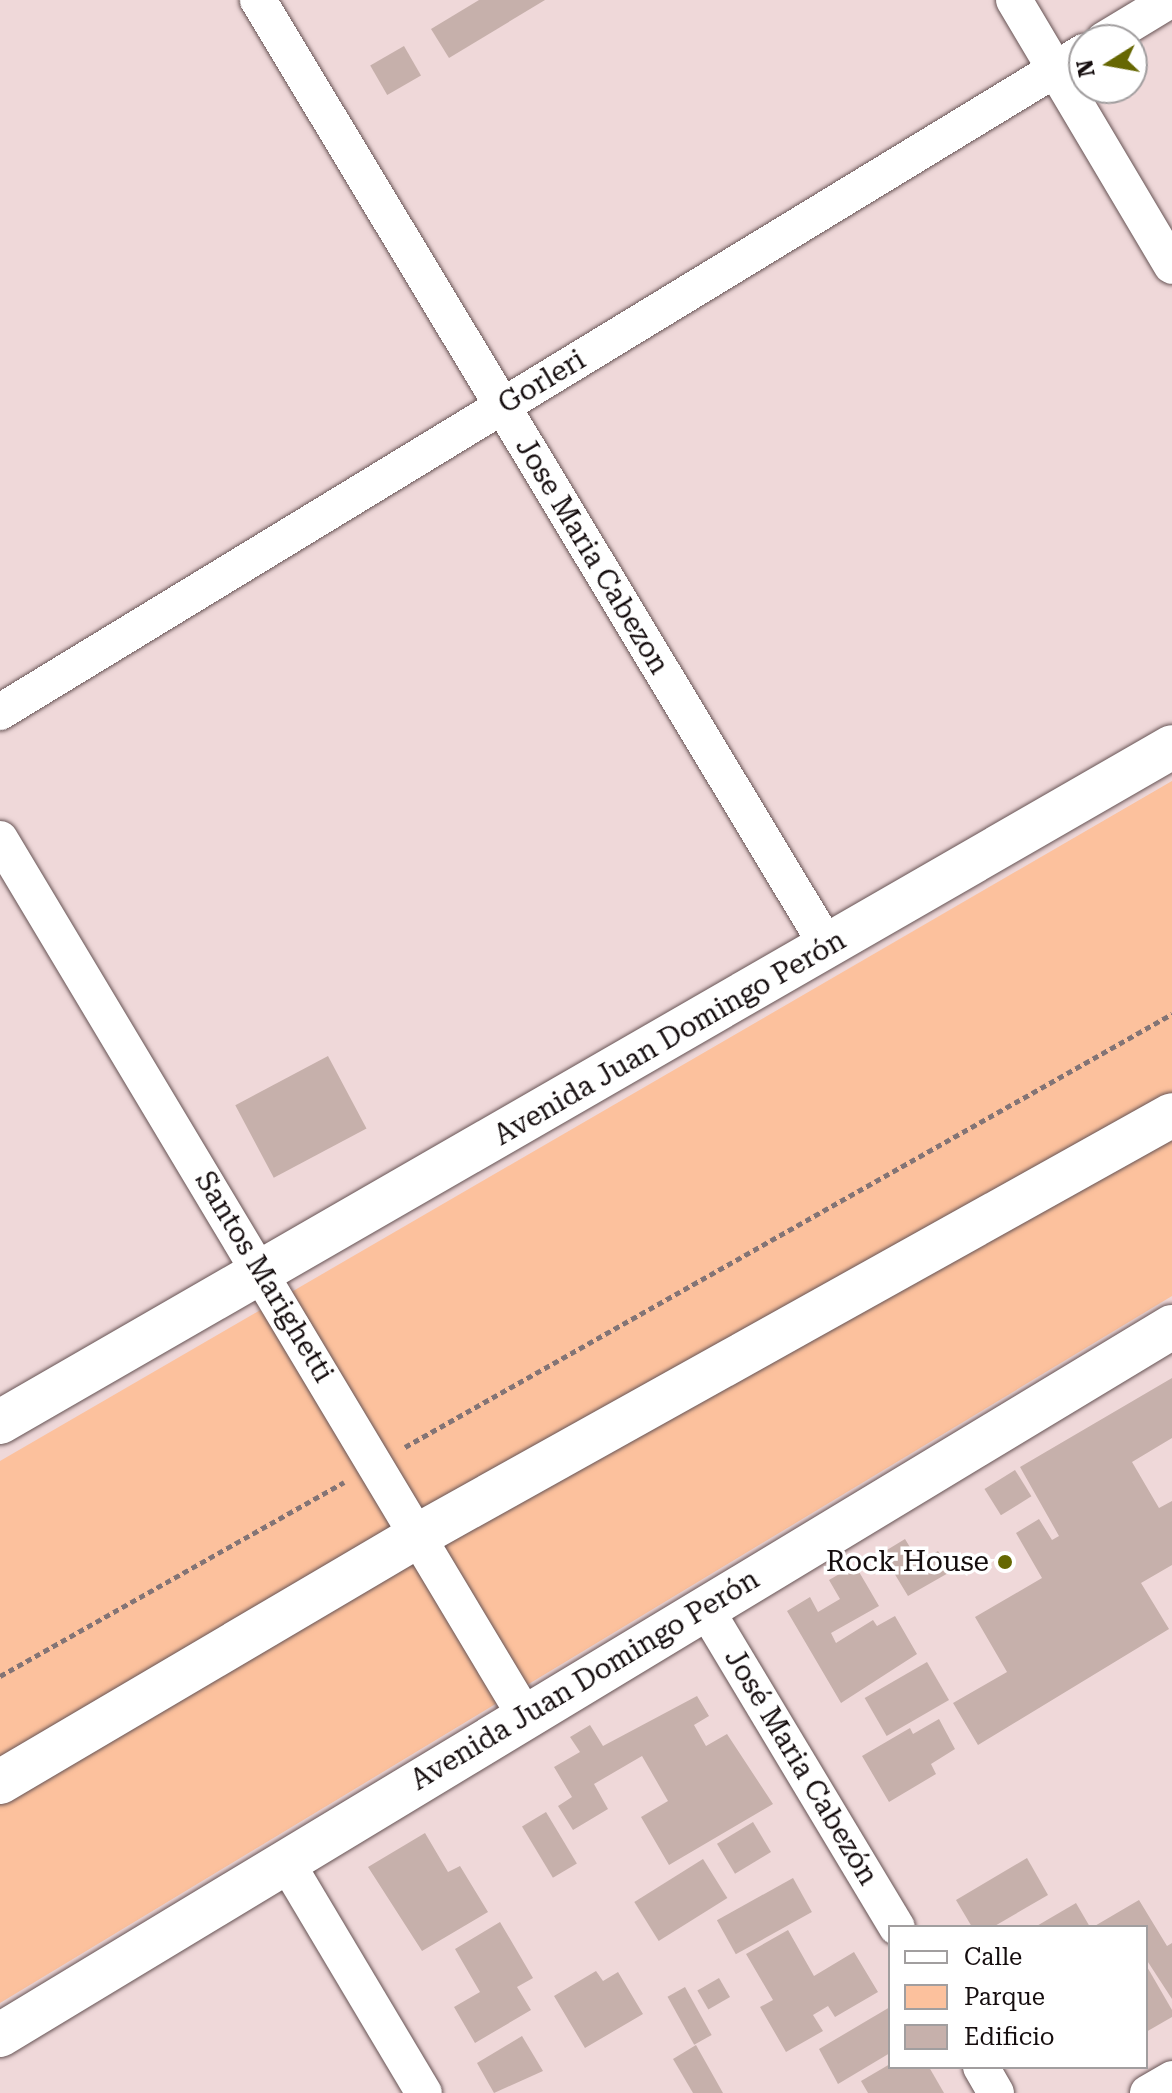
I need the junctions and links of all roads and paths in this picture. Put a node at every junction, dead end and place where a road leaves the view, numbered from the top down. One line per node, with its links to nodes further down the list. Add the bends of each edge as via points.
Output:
1 (258, 0): 9 (street, Jose Maria Cabezon)
2 (1014, 0): 5 (street)
3 (1170, 0): 4 (street)
4 (1130, 24)
5 (1068, 59)
6 (1068, 62): 9 (street, Gorleri)
7 (1091, 104): 8 (street)
8 (1172, 266)
9 (502, 406): 10 (street, Gorleri); 13 (street, Jose Maria Cabezon)
10 (0, 712)
11 (1172, 747): 13 (main road, Avenida Juan Domingo Perón)
12 (0, 839): 16 (street, Santos Marighetti)
13 (828, 947): 16 (main road, Avenida Juan Domingo Perón)
14 (1172, 1014): 19 (path)
15 (1172, 1115): 20 (main road)
16 (262, 1272): 18 (main road, Avenida Juan Domingo Perón); 19 (street, Santos Marighetti)
17 (1172, 1327): 21 (main road, Avenida Juan Domingo Perón)
18 (0, 1422)
19 (375, 1464): 20 (street, Santos Marighetti); 22 (path)
20 (417, 1536): 23 (street, Santos Marighetti); 24 (main road)
21 (705, 1608): 23 (main road, Avenida Juan Domingo Perón); 26 (street, José Maria Cabezón)
22 (0, 1676)
23 (525, 1716): 25 (main road, Avenida Juan Domingo Perón)
24 (0, 1782)
25 (285, 1860): 27 (main road, Avenida Juan Domingo Perón); 30 (street)
26 (896, 1925)
27 (0, 2035)
28 (982, 2069): 31 (street)
29 (1172, 2079): 32 (street)
30 (424, 2093)
31 (996, 2093)
32 (1148, 2093)

